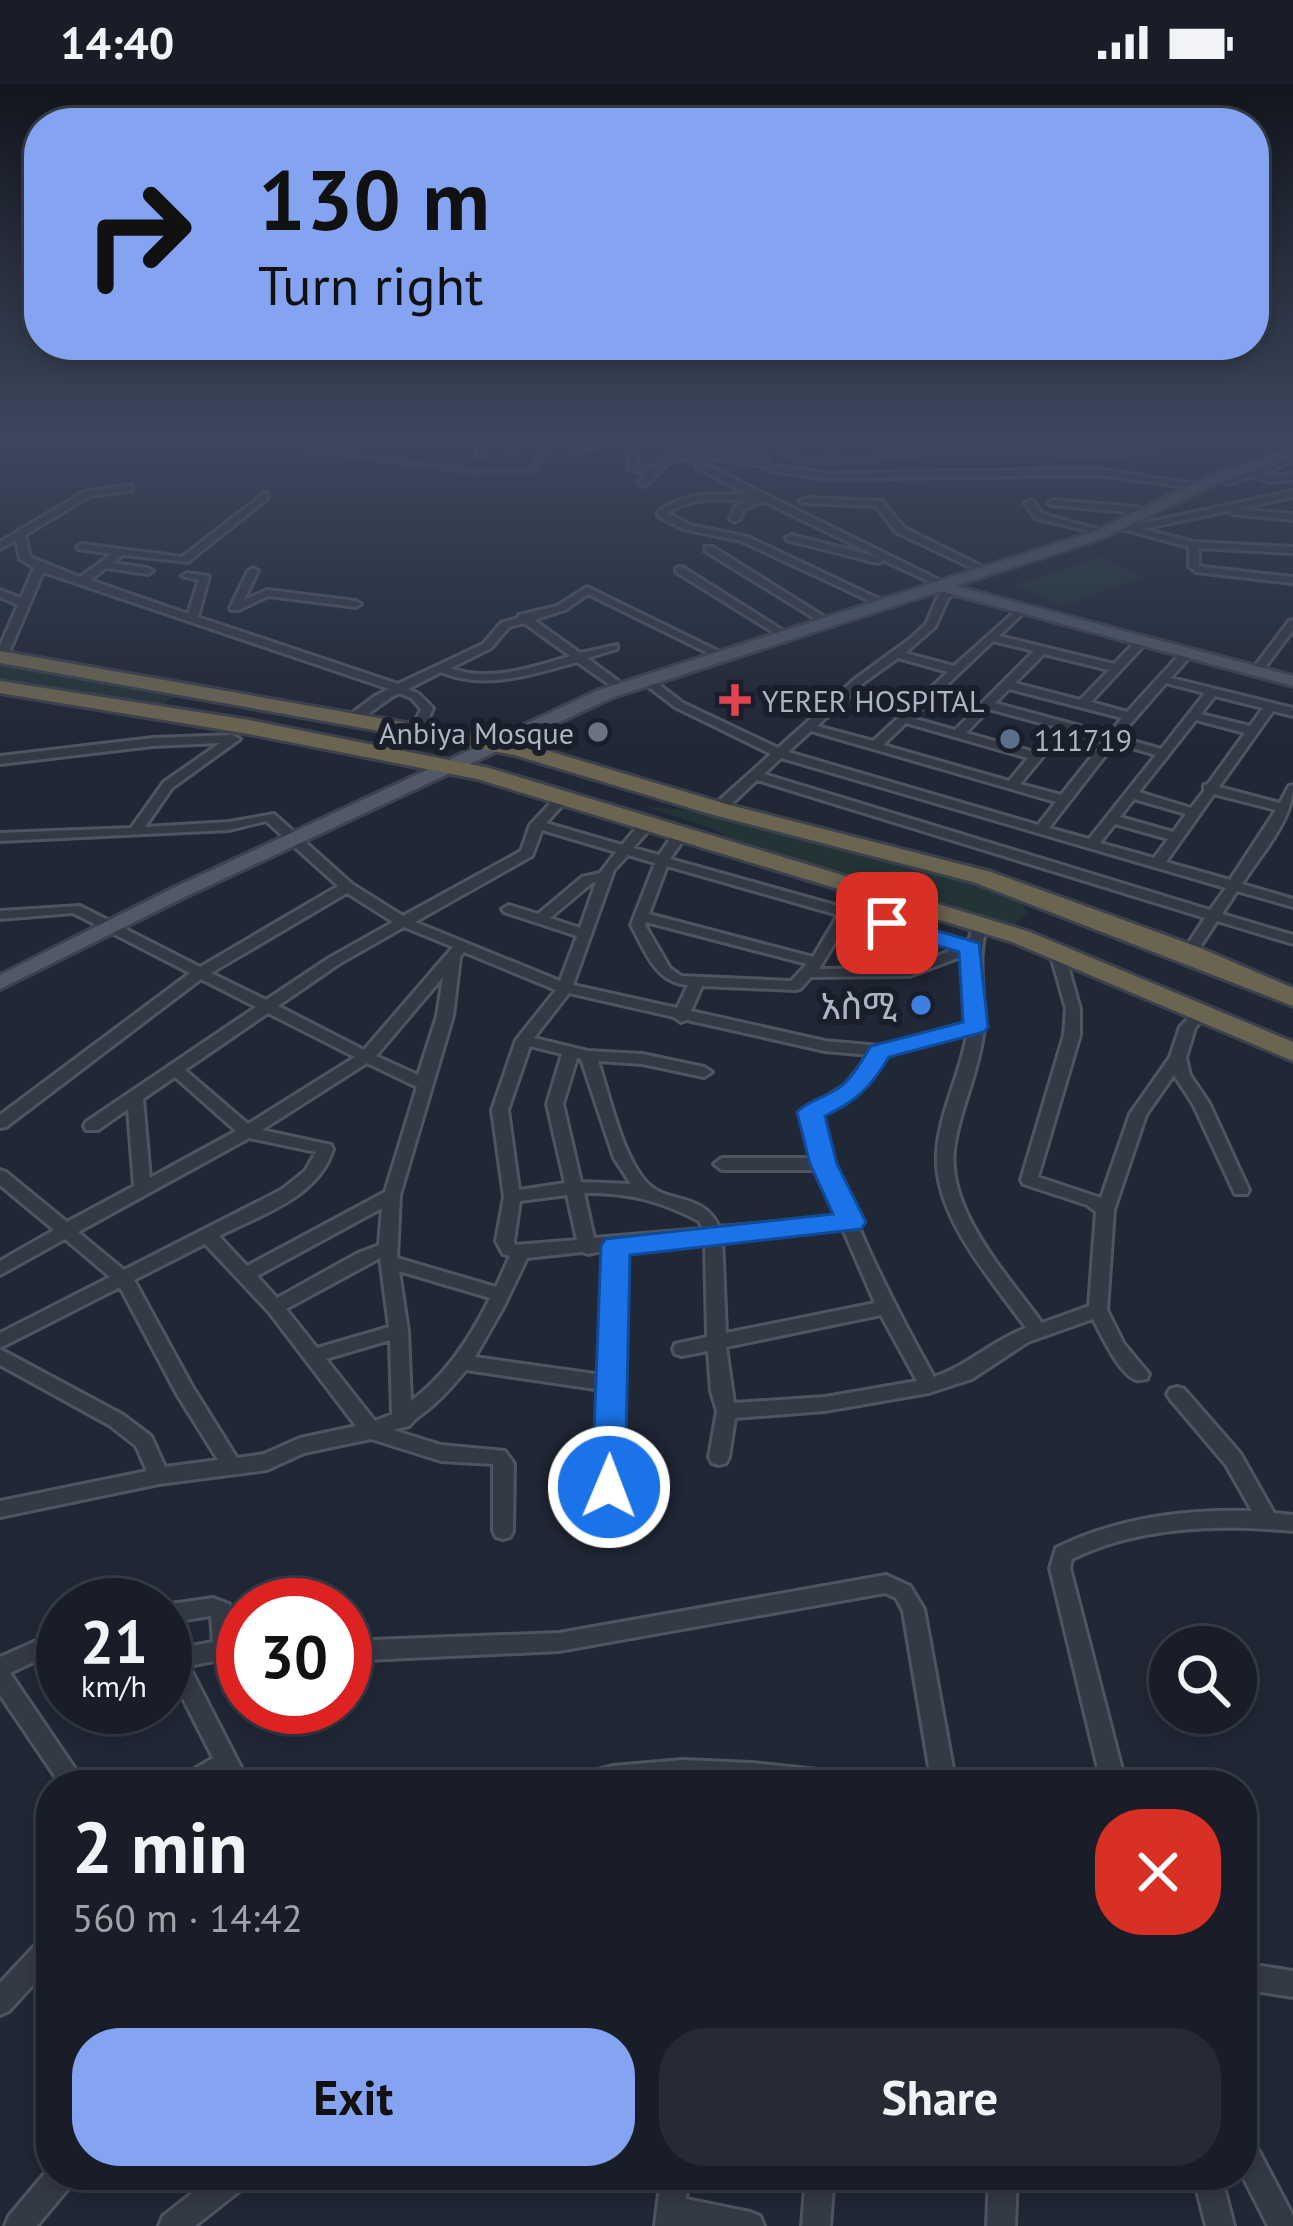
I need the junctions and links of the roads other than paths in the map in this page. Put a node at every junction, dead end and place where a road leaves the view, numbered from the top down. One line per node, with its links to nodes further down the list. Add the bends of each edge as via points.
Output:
1 (21, 540): 18 (street, via 25,559)
2 (209, 540): 14 (street, via 184,560)
3 (745, 540): 27 (street)
4 (799, 540): 15 (street)
5 (855, 540): 15 (street)
6 (921, 540): 17 (street)
7 (1061, 540): 17 (main road)
8 (1085, 540): 25 (main road)
9 (1174, 540): 10 (street)
10 (1194, 545): 13 (street); 24 (street, via 1200,571)
11 (82, 547): 14 (street)
12 (709, 549): 32 (street)
13 (1293, 550)
14 (121, 552): 16 (street)
15 (896, 563): 25 (street)
16 (104, 565): 20 (street); 23 (street)
17 (976, 566): 25 (main road)
18 (40, 567): 23 (street); 28 (street)
19 (680, 569): 37 (street)
20 (148, 571)
21 (253, 571): 30 (street)
22 (187, 576): 34 (street, via 205,578)
23 (82, 580): 34 (street)
24 (1293, 580)
25 (939, 584): 27 (main road); 31 (main road); 45 (street, via 931,625); 49 (main road); 53 (main road)
26 (0, 593): 28 (street)
27 (874, 599): 32 (main road)
28 (21, 602): 38 (street)
29 (356, 604): 30 (street, via 267,593)
30 (235, 608): 36 (street)
31 (1020, 610): 39 (street); 40 (main road)
32 (818, 616): 37 (main road)
33 (523, 617): 43 (street, via 594,591); 47 (street); 50 (street)
34 (192, 619): 36 (street)
35 (1293, 623): 49 (street)
36 (220, 628): 59 (street)
37 (777, 629): 43 (main road)
38 (5, 633): 46 (street)
39 (991, 637): 42 (street); 52 (street)
40 (1141, 642): 44 (main road); 51 (street)
41 (614, 647): 47 (street)
42 (1041, 650): 51 (street); 57 (street)
43 (712, 651): 53 (main road)
44 (1187, 653): 54 (street); 55 (main road)
45 (896, 654): 52 (street); 70 (street)
46 (1, 657): 67 (highway)
47 (579, 657): 50 (street, via 490,676 457,677); 56 (street)
48 (1293, 658): 49 (street)
49 (1264, 661): 55 (main road)
50 (441, 668): 59 (street)
51 (1115, 668): 61 (street)
52 (955, 670): 68 (street)
53 (647, 675): 56 (main road); 76 (main road); 79 (street, via 679,705)
54 (1163, 679): 60 (street); 66 (street)
55 (1293, 679)
56 (614, 682): 76 (main road)
57 (1009, 685): 61 (street); 62 (street)
58 (0, 687): 73 (highway)
59 (397, 688): 67 (street); 71 (street, via 427,708)
60 (1212, 692): 63 (street); 65 (street)
61 (1082, 704): 66 (street)
62 (988, 705): 69 (street); 74 (street)
63 (1270, 707): 64 (street); 72 (street)
64 (1293, 712)
65 (1193, 715): 72 (street); 78 (street)
66 (1130, 716): 75 (street)
67 (355, 717): 71 (highway)
68 (904, 719): 74 (street); 77 (street)
69 (1062, 726): 75 (street); 80 (street)
70 (808, 727): 77 (street); 79 (street)
71 (418, 729): 76 (highway)
72 (1253, 731): 86 (street)
73 (242, 733): 81 (street); 83 (highway); 99 (street, via 168,785)
74 (958, 734): 80 (street)
75 (1112, 739): 78 (street); 91 (street)
76 (489, 743): 83 (main road); 92 (highway)
77 (876, 746): 82 (street)
78 (1163, 753): 88 (street)
79 (781, 754): 84 (street); 87 (street)
80 (1035, 756): 85 (street)
81 (0, 760)
82 (938, 764): 85 (street); 87 (street)
83 (446, 765): 89 (highway); 101 (main road)
84 (757, 776): 92 (street); 104 (street)
85 (1012, 784): 91 (street)
86 (1208, 788): 90 (street); 93 (street)
87 (911, 793): 94 (street)
88 (1131, 794): 93 (street); 95 (street)
89 (564, 797): 96 (highway); 97 (street)
90 (1288, 799): 112 (street)
91 (1063, 800): 98 (street)
92 (718, 809): 111 (highway)
93 (1192, 812): 103 (street)
94 (1003, 818): 98 (street); 104 (street)
95 (1112, 819): 103 (street); 105 (street)
96 (649, 822): 100 (highway); 107 (street)
97 (537, 825): 107 (street); 122 (street, via 527,853)
98 (1040, 830): 105 (street)
99 (135, 832): 101 (street, via 269,817); 102 (street)
100 (682, 832): 108 (street); 114 (highway)
101 (295, 836): 113 (street); 123 (main road)
102 (0, 837)
103 (1175, 837): 109 (street)
104 (981, 842): 106 (street)
105 (1092, 844): 109 (street)
106 (1007, 850): 111 (street); 118 (street)
107 (621, 851): 108 (street); 110 (street)
108 (662, 861): 114 (street); 120 (street)
109 (1158, 863): 112 (street)
110 (605, 876): 121 (street, via 587,880); 124 (street)
111 (982, 877): 115 (highway)
112 (1234, 885): 116 (street); 118 (street)
113 (347, 887): 122 (street); 133 (street)
114 (853, 899): 125 (highway); 131 (street)
115 (1052, 902): 126 (highway); 130 (highway)
116 (1293, 903)
117 (509, 909): 121 (street)
118 (1215, 914): 127 (street); 130 (street)
119 (0, 915): 123 (street, via 69,907)
120 (641, 916): 131 (street); 135 (street, via 641,933 664,970)
121 (542, 918): 124 (street)
122 (401, 921): 128 (street); 138 (street)
123 (105, 924): 132 (main road); 133 (street); 134 (main road)
124 (582, 933): 136 (street)
125 (975, 936): 126 (highway); 131 (street, via 910,972); 141 (street)
126 (1021, 937): 129 (highway)
127 (1293, 940)
128 (457, 951): 136 (street); 146 (street); 150 (street)
129 (1057, 952): 139 (highway); 164 (street, via 1072,1035 1029,1180)
130 (1189, 952): 137 (highway)
131 (813, 967): 135 (street, via 794,986)
132 (0, 973)
133 (200, 973): 138 (street); 152 (street)
134 (0, 983)
135 (694, 985): 140 (street)
136 (565, 988): 140 (street); 142 (street)
137 (1293, 998)
138 (266, 1005): 146 (street); 148 (street)
139 (1203, 1011): 144 (highway); 147 (street, via 1187,1028)
140 (681, 1018): 143 (street)
141 (976, 1027): 143 (street); 181 (street, via 945,1169 958,1215)
142 (524, 1040): 145 (street); 163 (street, via 500,1110)
143 (880, 1052): 156 (street, via 860,1084 811,1112)
144 (1293, 1052)
145 (579, 1055): 149 (street); 159 (street, via 556,1104); 161 (street)
146 (366, 1057): 150 (street); 154 (street)
147 (1178, 1058): 160 (street); 164 (street, via 1138,1114)
148 (175, 1069): 151 (street); 154 (street)
149 (704, 1072)
150 (424, 1082): 162 (street)
151 (135, 1098): 153 (street); 158 (street)
152 (0, 1123)
153 (92, 1126)
154 (249, 1133): 158 (street); 167 (street, via 325,1154 301,1186)
155 (722, 1164): 156 (street)
156 (824, 1164): 165 (street)
157 (0, 1176): 166 (street)
158 (142, 1186): 166 (street)
159 (573, 1186): 161 (street); 163 (street); 170 (street)
160 (1241, 1190)
161 (644, 1192): 168 (street, via 706,1217)
162 (392, 1195): 172 (street); 174 (street)
163 (512, 1197): 171 (street, via 505,1241)
164 (1105, 1210): 179 (street)
165 (851, 1222): 168 (street); 178 (street)
166 (64, 1229): 173 (street); 175 (street)
167 (207, 1234): 174 (street); 175 (street)
168 (713, 1235): 169 (street); 182 (street)
169 (615, 1246): 170 (street); 189 (street)
170 (588, 1247): 171 (street)
171 (520, 1252): 176 (street)
172 (388, 1255): 176 (street); 177 (street, via 364,1257); 180 (street)
173 (0, 1269)
174 (245, 1275): 177 (street)
175 (125, 1280): 183 (street); 196 (street)
176 (498, 1294): 187 (street)
177 (275, 1307): 186 (street)
178 (886, 1307): 182 (street); 190 (street)
179 (1097, 1310): 181 (street); 188 (street)
180 (399, 1331): 186 (street); 193 (street)
181 (1039, 1332): 190 (street)
182 (713, 1340): 184 (street); 192 (street)
183 (0, 1341)
184 (682, 1349)
185 (0, 1356): 197 (street, via 130,1430 151,1451)
186 (314, 1356): 194 (street)
187 (464, 1361): 189 (street); 193 (street)
188 (1140, 1374)
189 (611, 1384): 198 (street)
190 (928, 1386): 192 (street)
191 (1177, 1394): 200 (street, via 1233,1459)
192 (727, 1411): 195 (street)
193 (402, 1421): 194 (street)
194 (371, 1431): 196 (street); 202 (street, via 441,1453 498,1457)
195 (719, 1457)
196 (232, 1466): 197 (street)
197 (159, 1476): 199 (street)
198 (609, 1487)
199 (0, 1509)
200 (1267, 1519): 201 (street); 213 (street, via 1158,1526 1063,1554)
201 (1293, 1522)
202 (503, 1531)
203 (36, 1650): 205 (street)
204 (372, 1650): 212 (street, via 559,1642 886,1583 913,1609)
205 (0, 1667)
206 (0, 1677): 209 (street)
207 (192, 1695): 208 (street)
208 (225, 1763): 210 (street); 211 (street)
209 (64, 1770)
210 (214, 1770)
211 (229, 1770)
212 (941, 1770)
213 (1110, 1770)
214 (36, 1963): 217 (street)
215 (1257, 1978): 216 (street)
216 (1293, 1984)
217 (0, 2002)
218 (1257, 2177): 231 (street)
219 (49, 2190): 225 (street)
220 (218, 2190): 226 (street)
221 (819, 2190): 228 (street)
222 (1002, 2190): 229 (street)
223 (1211, 2190): 230 (street)
224 (670, 2218): 227 (street)
225 (19, 2226)
226 (172, 2226)
227 (750, 2226)
228 (816, 2226)
229 (1001, 2226)
230 (1220, 2226)
231 (1283, 2226)

